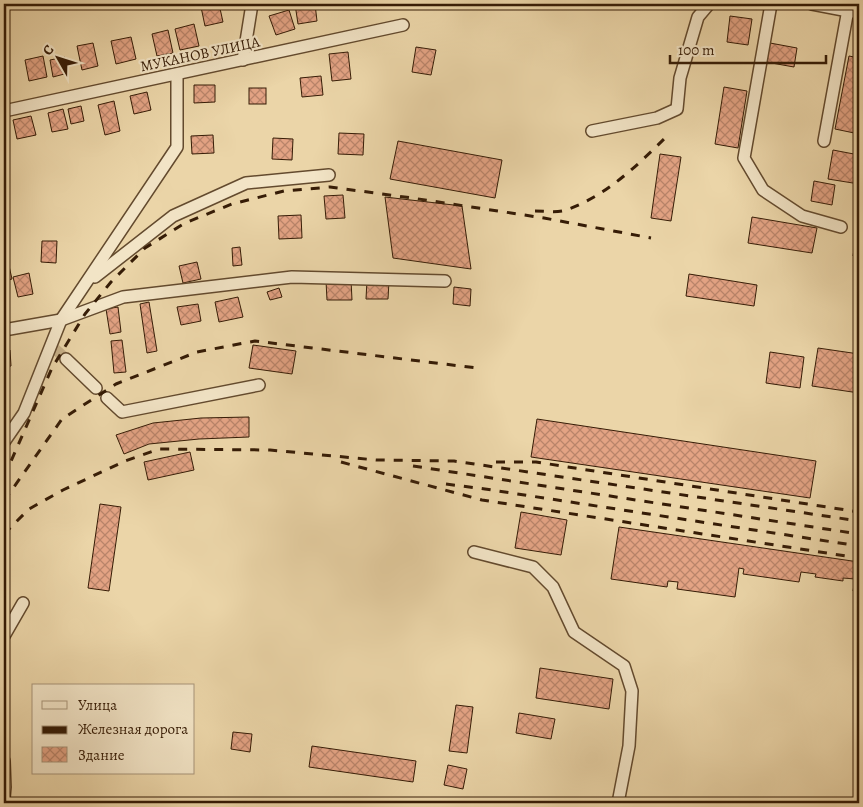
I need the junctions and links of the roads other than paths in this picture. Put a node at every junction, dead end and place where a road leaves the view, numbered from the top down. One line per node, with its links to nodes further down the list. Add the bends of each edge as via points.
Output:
1 (252, 4): 7 (street)
2 (708, 4): 10 (street, via 698,17 680,78 677,109 657,118)
3 (771, 4): 13 (street, via 744,158 763,190 802,216)
4 (812, 4): 5 (street)
5 (852, 9): 11 (street)
6 (403, 25): 7 (street, МУКАНОВ УЛИЦА)
7 (243, 60): 8 (street, МУКАНОВ УЛИЦА)
8 (177, 74): 9 (street, МУКАНОВ УЛИЦА); 15 (street, via 177,148)
9 (4, 111)
10 (592, 132)
11 (824, 141)
12 (329, 175): 15 (street, via 246,184 173,216)
13 (841, 226)
14 (445, 281): 16 (street, via 292,277 123,297)
15 (85, 284): 16 (street)
16 (61, 320): 17 (street); 22 (street, via 53,347 24,412)
17 (4, 330)
18 (66, 359): 20 (street)
19 (259, 385): 21 (street, via 122,412)
20 (96, 388)
21 (107, 398)
22 (4, 442)
23 (474, 552): 28 (street, via 533,567 553,587 574,632 624,666 632,691 629,746)
24 (23, 602): 25 (street)
25 (4, 636)
26 (4, 761): 27 (street)
27 (4, 798)
28 (618, 803)

